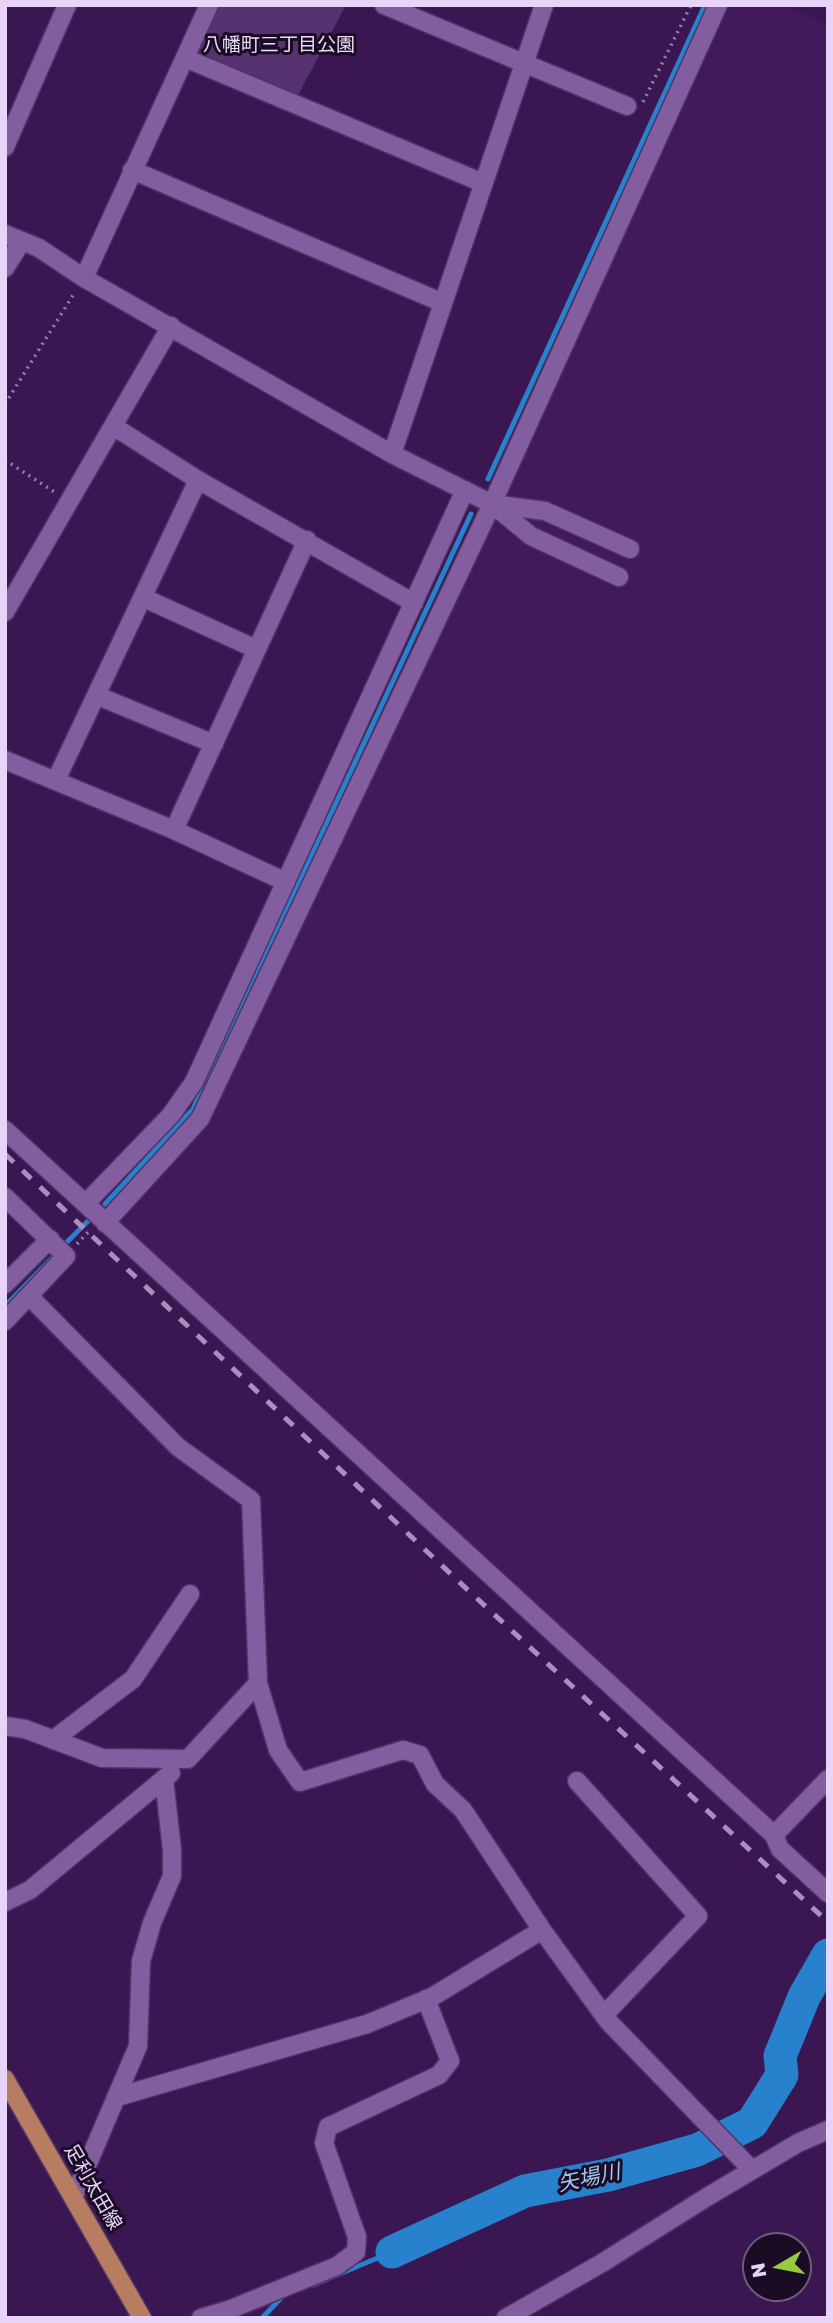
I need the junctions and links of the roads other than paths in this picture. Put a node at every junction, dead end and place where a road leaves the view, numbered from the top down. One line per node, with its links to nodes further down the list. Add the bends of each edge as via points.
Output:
1 (67, 5): 9 (street)
2 (209, 5): 6 (street)
3 (384, 5): 7 (street)
4 (544, 5): 7 (street)
5 (718, 5): 21 (street)
6 (185, 58): 10 (street); 11 (street)
7 (526, 63): 8 (street); 11 (street)
8 (627, 106)
9 (5, 147)
10 (132, 170): 14 (street); 15 (street)
11 (483, 183): 15 (street)
12 (13, 237): 13 (street); 14 (street)
13 (5, 268)
14 (84, 278): 16 (street)
15 (443, 303): 18 (street)
16 (171, 326): 17 (street); 18 (street)
17 (113, 426): 19 (street); 27 (street)
18 (392, 454): 20 (street)
19 (198, 480): 22 (street); 25 (street)
20 (465, 490): 21 (street); 26 (street)
21 (492, 504): 23 (street, via 545,511); 24 (street, via 531,536); 38 (street, via 201,1119)
22 (307, 540): 26 (street); 28 (street)
23 (631, 549)
24 (619, 577)
25 (144, 598): 28 (street); 29 (street)
26 (414, 603): 34 (street)
27 (5, 612)
28 (257, 649): 30 (street)
29 (98, 696): 30 (street); 32 (street)
30 (214, 744): 33 (street)
31 (5, 760): 32 (street)
32 (56, 780): 33 (street)
33 (174, 830): 34 (street)
34 (286, 882): 37 (street, via 194,1082 171,1115)
35 (5, 1130): 37 (street)
36 (5, 1197): 39 (street)
37 (86, 1203): 38 (street)
38 (98, 1226): 51 (street)
39 (50, 1239): 40 (street); 41 (street, via 66,1255)
40 (5, 1284)
41 (29, 1296): 42 (street); 44 (street, via 178,1447 251,1500)
42 (5, 1321)
43 (190, 1594): 46 (street, via 133,1679)
44 (258, 1683): 47 (street); 54 (street, via 278,1750 300,1782 403,1750 420,1755 435,1784 463,1810)
45 (5, 1726): 46 (street)
46 (53, 1740): 47 (street, via 102,1758)
47 (188, 1759): 48 (street)
48 (163, 1779): 53 (street, via 30,1890); 58 (street, via 172,1876 141,1961 138,2046)
49 (828, 1779): 51 (street)
50 (577, 1781): 56 (street, via 698,1916)
51 (774, 1835): 52 (street, via 780,1849)
52 (828, 1893)
53 (5, 1902)
54 (542, 1930): 55 (street); 56 (street)
55 (426, 1999): 58 (street, via 367,2024); 63 (street, via 450,2061 439,2074 328,2127 324,2143 357,2236 356,2252 337,2266)
56 (604, 2015): 60 (street)
57 (5, 2079): 61 (main road, 足利太田線)
58 (117, 2097): 61 (street)
59 (828, 2130): 60 (street)
60 (752, 2170): 64 (street)
61 (74, 2196): 62 (main road, 足利太田線)
62 (141, 2317)
63 (201, 2318)
64 (506, 2318)

